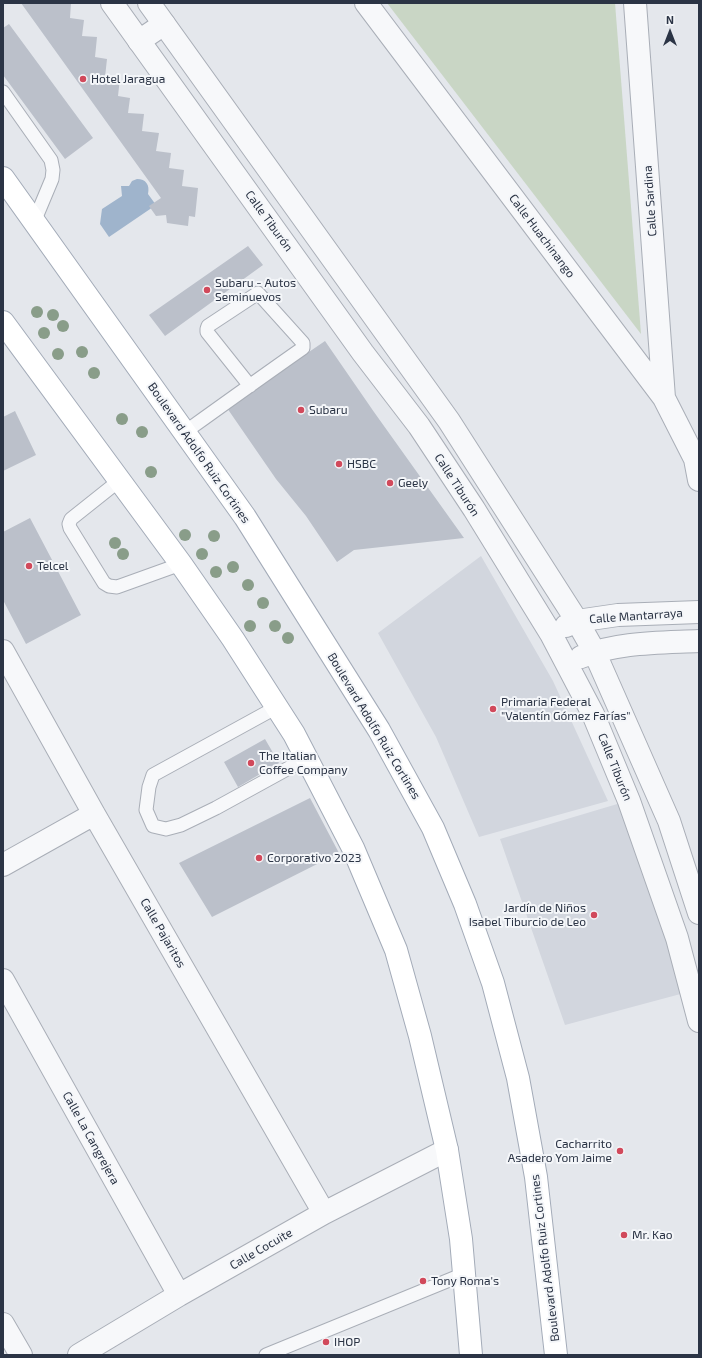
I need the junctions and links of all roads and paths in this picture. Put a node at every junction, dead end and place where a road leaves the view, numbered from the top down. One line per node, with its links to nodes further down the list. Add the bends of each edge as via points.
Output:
1 (112, 3): 6 (street, Calle Tiburón)
2 (149, 3): 5 (street)
3 (366, 3): 13 (street, Calle Huachinango)
4 (635, 3): 13 (street, Calle Sardina)
5 (164, 24): 6 (street); 19 (street, via 449,421)
6 (140, 41): 20 (street, Calle Tiburón, via 363,353 419,426)
7 (3, 92): 9 (lane, via 51,160 52,179)
8 (3, 178): 9 (main road, Boulevard Adolfo Ruiz Cortines)
9 (34, 222): 14 (main road, Boulevard Adolfo Ruiz Cortines)
10 (3, 322): 11 (main road)
11 (10, 342): 15 (main road)
12 (250, 386): 12 (lane, via 303,348 303,342 258,293 207,329); 14 (lane)
13 (664, 398): 16 (street, Calle Huachinango, via 694,459)
14 (185, 432): 41 (main road, Boulevard Adolfo Ruiz Cortines, via 245,517 379,730 433,828 465,904 492,983 518,1078 536,1177)
15 (120, 480): 17 (main road); 17 (lane, via 71,518 69,524 104,583 117,587)
16 (699, 480)
17 (181, 564): 25 (main road, via 234,639)
18 (699, 612): 19 (street, Calle Mantarraya, via 618,615)
19 (577, 620): 20 (street, Calle Mantarraya); 23 (street)
20 (551, 634): 24 (street, Calle Tiburón)
21 (699, 641): 23 (street, via 635,645)
22 (3, 651): 27 (street, Calle Pajaritos)
23 (594, 651): 24 (street); 29 (street, via 669,821)
24 (566, 663): 31 (street, Calle Tiburón, via 593,714 629,801 677,938)
25 (277, 707): 26 (main road); 26 (lane, via 153,775 146,810 153,826 166,829 180,825)
26 (307, 758): 32 (main road, via 353,848 396,950 420,1036)
27 (94, 814): 28 (street); 33 (street, Calle Pajaritos)
28 (3, 865)
29 (699, 913)
30 (3, 980): 35 (street, Calle La Cangrejera)
31 (699, 1022)
32 (447, 1150): 33 (street, Calle Cocuite); 34 (main road)
33 (324, 1213): 35 (street, Calle Cocuite)
34 (464, 1274): 39 (lane); 40 (main road)
35 (179, 1295): 38 (street, Calle Cocuite)
36 (3, 1324): 37 (street)
37 (21, 1355)
38 (78, 1355)
39 (266, 1355)
40 (471, 1355)
41 (556, 1355)

